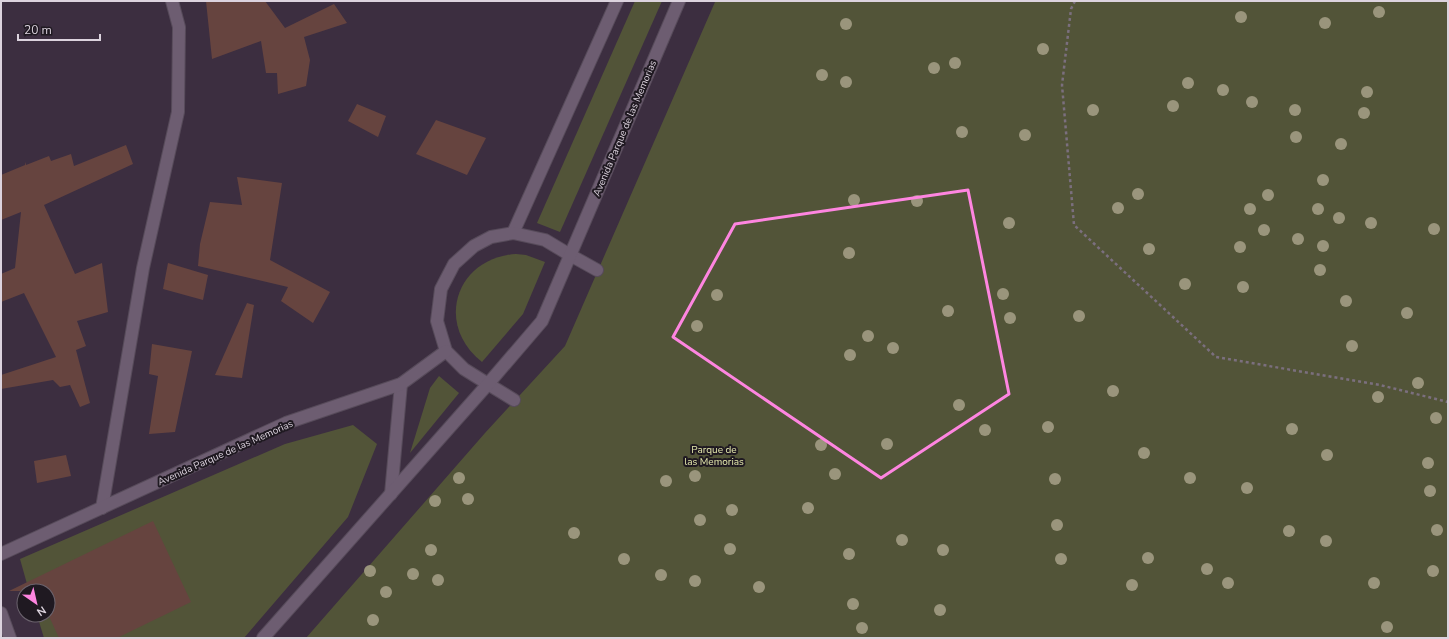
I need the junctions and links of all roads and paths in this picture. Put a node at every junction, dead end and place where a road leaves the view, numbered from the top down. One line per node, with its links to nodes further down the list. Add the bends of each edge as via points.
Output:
1 (172, 1): 14 (street, via 179,27 178,112 143,268)
2 (617, 1): 5 (street)
3 (679, 1): 6 (street, Avenida Parque de las Memorias)
4 (1075, 1): 12 (path, via 1070,9 1062,85 1074,225 1216,357 1380,385)
5 (512, 233): 6 (street, via 545,240); 8 (street, via 491,237 474,246 454,264 441,288 437,321)
6 (570, 255): 7 (street); 10 (street, via 542,321)
7 (597, 270)
8 (446, 351): 9 (street, Avenida Parque de las Memorias); 10 (street, via 464,369)
9 (401, 384): 13 (street); 14 (street, Avenida Parque de las Memorias, via 286,423)
10 (488, 384): 11 (street); 13 (street)
11 (514, 400)
12 (1448, 402)
13 (391, 494): 18 (street)
14 (102, 508): 15 (street, Avenida Parque de las Memorias)
15 (1, 554)
16 (1, 613): 17 (street)
17 (10, 638)
18 (263, 638)

